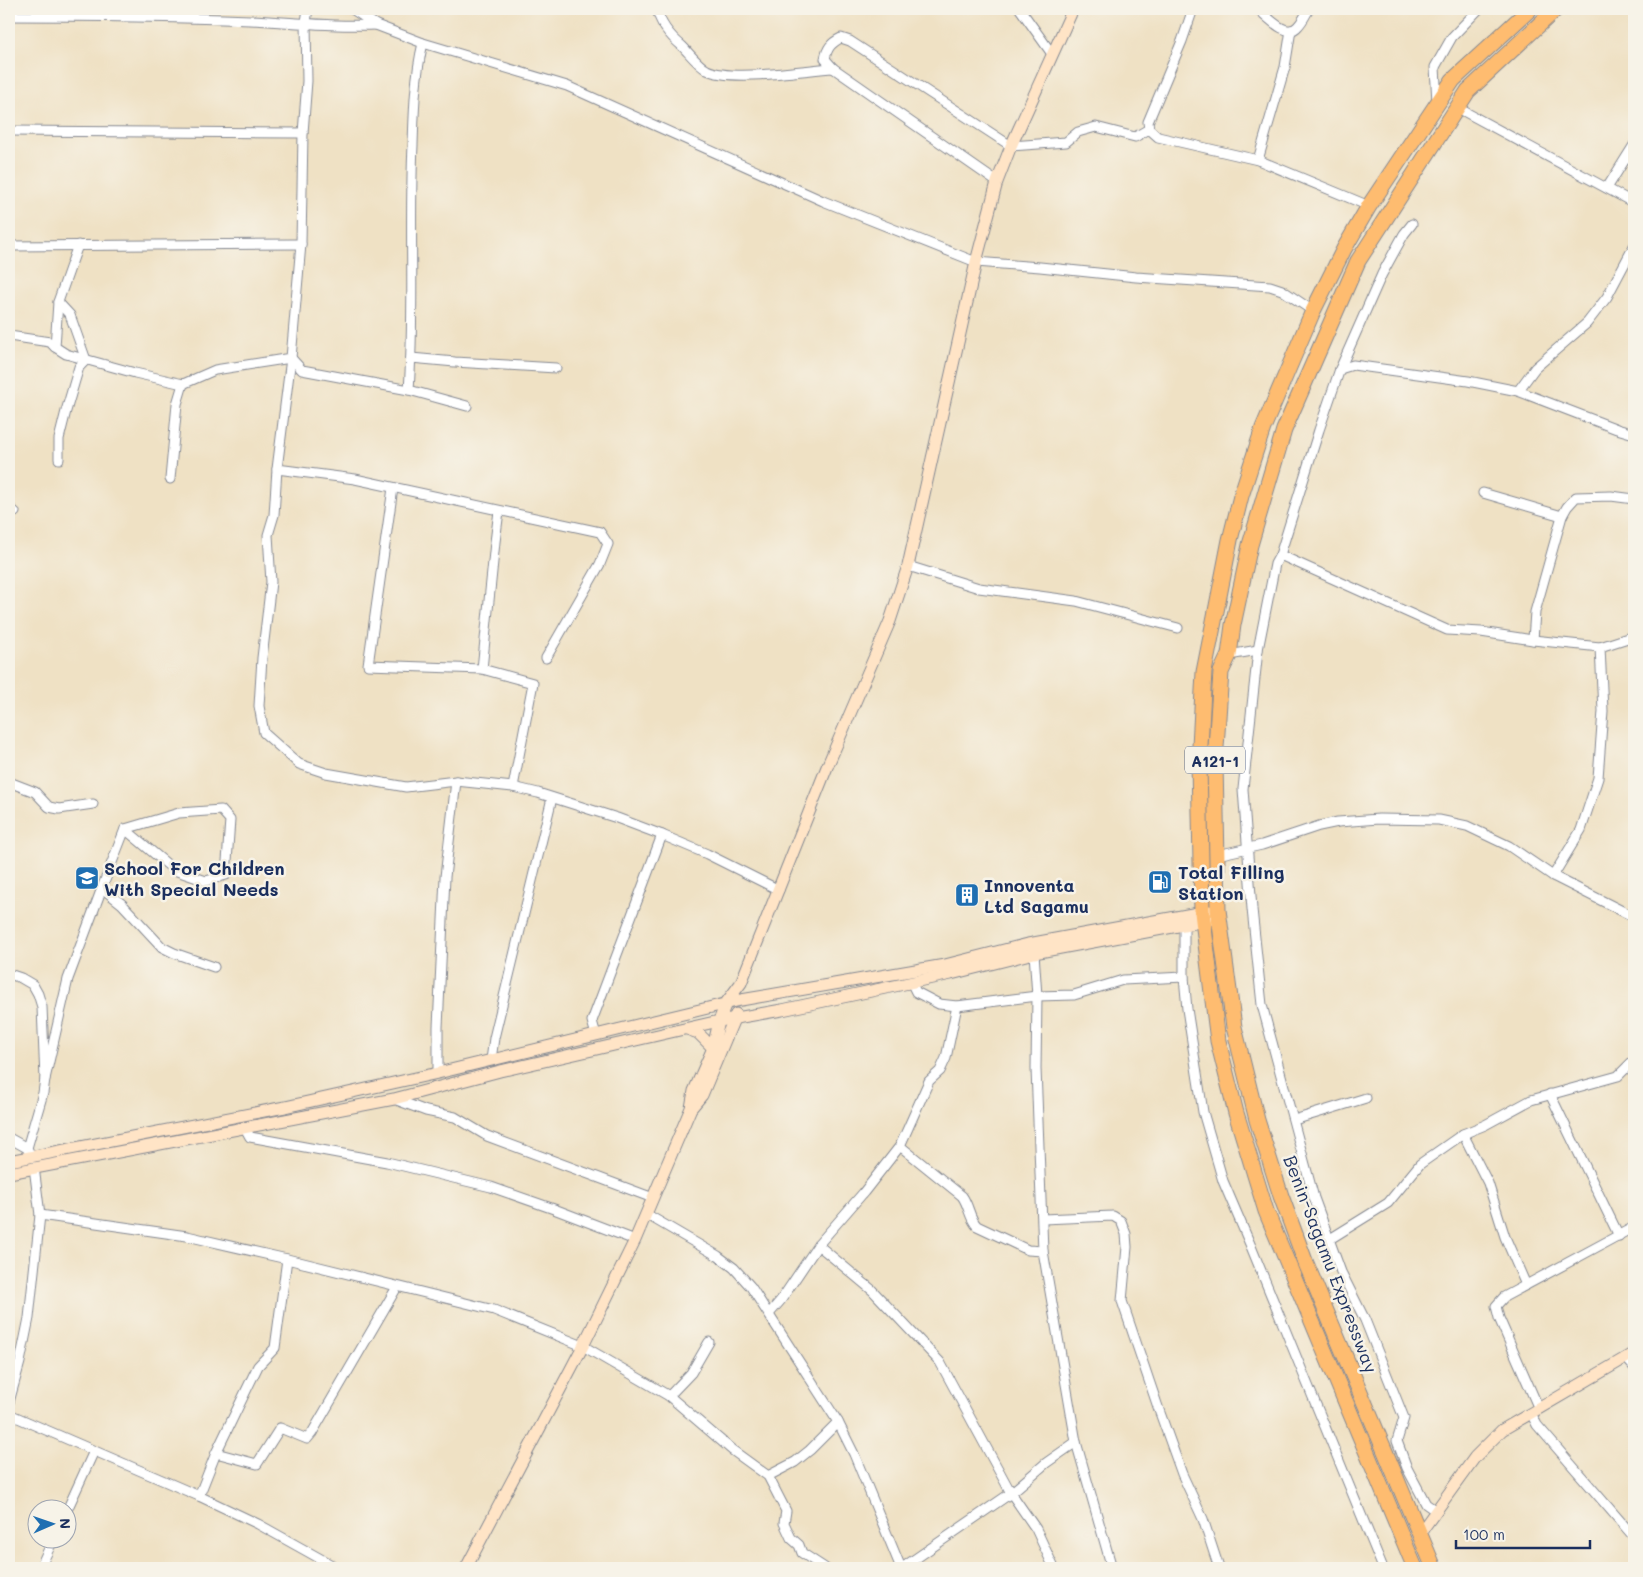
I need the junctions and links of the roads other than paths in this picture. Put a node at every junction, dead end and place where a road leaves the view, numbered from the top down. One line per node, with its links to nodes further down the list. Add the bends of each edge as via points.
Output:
1 (308, 9): 14 (street)
2 (352, 9): 15 (street)
3 (657, 9): 19 (street, via 669,35 706,69 725,75 741,75)
4 (1020, 9): 18 (street)
5 (1073, 9): 18 (main road)
6 (1193, 9): 22 (street, via 1148,122)
7 (1258, 9): 16 (street, via 1283,30)
8 (1309, 9): 16 (street, via 1297,28)
9 (1479, 9): 20 (street, via 1452,37 1435,67)
10 (1530, 9): 20 (highway, Benin-Sagamu Expressway / A121-1, via 1453,80)
11 (1556, 9): 21 (highway, Benin-Sagamu Expressway / A121-1, via 1468,91)
12 (98, 12): 13 (street); 14 (street)
13 (9, 16)
14 (306, 22): 15 (street); 24 (street, via 307,81)
15 (376, 25): 17 (street)
16 (1291, 30): 27 (street, via 1285,67)
17 (423, 42): 37 (street, via 567,86 823,201); 43 (street, via 417,70 411,174)
18 (1052, 54): 26 (main road)
19 (833, 68): 26 (street, via 825,59 826,50 841,38 850,41); 28 (street)
20 (1437, 103): 31 (highway, Benin-Sagamu Expressway / A121-1)
21 (1456, 107): 29 (street); 67 (highway, Benin-Sagamu Expressway / A121-1, via 1358,261 1288,422 1250,544)
22 (1149, 129): 26 (street, via 1135,137 1096,127 1078,132 1066,142); 27 (street, via 1158,137)
23 (9, 131): 24 (street)
24 (303, 133): 33 (street)
25 (1634, 145): 29 (street)
26 (1011, 146): 28 (main road)
27 (1258, 160): 31 (street)
28 (998, 182): 37 (main road)
29 (1607, 188): 30 (street)
30 (1634, 203)
31 (1369, 206): 39 (highway, Benin-Sagamu Expressway / A121-1)
32 (1412, 224): 46 (street, via 1382,274)
33 (301, 244): 34 (street); 42 (street)
34 (78, 245): 35 (street); 38 (street)
35 (9, 246)
36 (1634, 246): 49 (street, via 1607,297 1587,323 1535,368)
37 (976, 262): 39 (street, via 1270,286 1282,290); 61 (main road)
38 (58, 302): 41 (street); 44 (street, via 70,315)
39 (1313, 311): 83 (highway, Benin-Sagamu Expressway / A121-1, via 1263,428 1241,496 1204,672 1199,764)
40 (9, 336): 41 (street, via 50,342)
41 (54, 347): 44 (street)
42 (291, 358): 47 (street, via 214,370); 48 (street, via 302,370); 53 (street)
43 (411, 358): 45 (street); 48 (street)
44 (86, 360): 47 (street); 52 (street, via 79,367 66,411)
45 (556, 368)
46 (1340, 369): 49 (street, via 1353,365); 60 (street)
47 (182, 384): 54 (street)
48 (409, 390): 50 (street)
49 (1518, 391): 51 (street)
50 (467, 406)
51 (1634, 434)
52 (58, 459)
53 (277, 469): 55 (street, via 355,479); 70 (street, via 274,516 268,535 271,582 259,706 264,733 300,764 326,772 406,787)
54 (170, 479)
55 (392, 488): 58 (street); 69 (street, via 368,665)
56 (1483, 494): 59 (street)
57 (1634, 499): 59 (street, via 1576,497)
58 (500, 511): 68 (street, via 600,532 608,544 600,564); 69 (street)
59 (1562, 516): 64 (street, via 1535,612)
60 (1280, 555): 64 (street, via 1447,630); 66 (street, via 1275,564)
61 (908, 566): 62 (street, via 979,588 1076,601); 81 (main road, via 890,621 827,767)
62 (1178, 628)
63 (1634, 636): 65 (street)
64 (1532, 640): 65 (street)
65 (1600, 647): 79 (street, via 1603,711 1598,778 1581,830)
66 (1258, 650): 67 (street); 77 (street, via 1243,789)
67 (1229, 656): 78 (highway, Benin-Sagamu Expressway / A121-1, via 1221,672 1215,763)
68 (546, 658)
69 (482, 669): 72 (street, via 533,683)
70 (456, 781): 72 (street); 104 (street, via 445,877)
71 (9, 782): 74 (street, via 35,792 49,807 59,809)
72 (513, 787): 73 (street)
73 (552, 798): 76 (street); 102 (street)
74 (93, 804)
75 (125, 829): 75 (street, via 174,870 206,881 226,875 230,820 221,810 179,813); 80 (street)
76 (662, 835): 81 (street); 100 (street, via 592,1021)
77 (1248, 848): 78 (street); 79 (street, via 1338,822 1439,820 1467,826 1510,846); 109 (street, via 1262,1005)
78 (1217, 855): 82 (highway, Benin-Sagamu Expressway / A121-1)
79 (1553, 876): 84 (street)
80 (102, 888): 87 (street, via 122,904 162,947); 105 (street, via 68,980)
81 (779, 890): 91 (main road)
82 (1218, 914): 83 (main road); 148 (highway, Benin-Sagamu Expressway / A121-1, via 1234,1027 1257,1120 1281,1196 1305,1261)
83 (1202, 916): 85 (main road); 93 (main road, via 1028,944 945,965); 160 (highway, Benin-Sagamu Expressway / A121-1, via 1218,1040 1266,1211)
84 (1634, 917)
85 (1184, 924): 86 (main road); 89 (street)
86 (1034, 953): 90 (main road); 92 (street)
87 (214, 968)
88 (9, 974): 105 (street, via 33,985 38,994 42,1007)
89 (1184, 977): 92 (street, via 1124,980 1074,995); 159 (street, via 1203,1112 1223,1181)
90 (912, 982): 95 (street, via 916,992 939,1004); 96 (main road)
91 (741, 983): 93 (main road); 94 (main road)
92 (1037, 996): 95 (street); 120 (street, via 1036,1069)
93 (741, 1000): 94 (main road); 97 (main road)
94 (726, 1003): 98 (main road); 100 (main road)
95 (957, 1006): 113 (street, via 946,1058 940,1071 929,1080)
96 (756, 1014): 97 (main road); 101 (main road)
97 (735, 1018): 98 (main road); 101 (main road)
98 (719, 1021): 99 (main road); 101 (main road)
99 (687, 1029): 101 (main road); 108 (main road)
100 (596, 1035): 102 (main road)
101 (718, 1046): 117 (main road, via 702,1095 691,1108)
102 (491, 1060): 104 (main road)
103 (1634, 1060): 106 (street, via 1618,1076)
104 (438, 1073): 114 (main road)
105 (45, 1079): 114 (street)
106 (1550, 1094): 111 (street); 122 (street)
107 (1366, 1098): 109 (street)
108 (394, 1099): 110 (main road); 117 (street, via 455,1117 487,1136)
109 (1294, 1120): 123 (street, via 1314,1198)
110 (245, 1128): 114 (main road); 124 (street, via 250,1137 387,1162 491,1187)
111 (1463, 1134): 123 (street, via 1420,1164 1388,1203); 128 (street, via 1488,1183 1505,1237)
112 (9, 1138): 114 (street)
113 (900, 1146): 125 (street); 126 (street, via 962,1196 977,1226 1028,1250)
114 (31, 1157): 115 (main road); 116 (main road); 119 (street)
115 (9, 1161)
116 (9, 1173)
117 (653, 1198): 118 (main road)
118 (646, 1214): 124 (main road); 130 (street, via 734,1268)
119 (40, 1215): 127 (street, via 187,1236); 136 (street, via 29,1318)
120 (1043, 1219): 126 (street); 158 (street, via 1113,1216 1121,1221 1128,1247 1122,1301 1162,1419 1203,1519)
121 (1634, 1227): 122 (street)
122 (1620, 1236): 128 (street)
123 (1330, 1239): 147 (street, via 1404,1418 1397,1441 1407,1468 1426,1504)
124 (635, 1240): 132 (main road)
125 (818, 1245): 130 (street); 144 (street, via 872,1290 940,1362)
126 (1043, 1251): 140 (street)
127 (287, 1259): 129 (street); 142 (street, via 275,1348 258,1366)
128 (1526, 1284): 137 (street, via 1504,1297 1496,1306)
129 (397, 1287): 132 (street, via 494,1310); 142 (street, via 307,1439 280,1428 257,1464)
130 (769, 1314): 139 (street)
131 (709, 1342): 135 (street, via 691,1373)
132 (583, 1346): 135 (street); 153 (main road)
133 (1630, 1355): 134 (street); 137 (main road)
134 (1634, 1367)
135 (668, 1396): 143 (street)
136 (9, 1402)
137 (1535, 1411): 147 (main road, via 1502,1430 1475,1457); 149 (street, via 1537,1425)
138 (9, 1414): 141 (street)
139 (838, 1422): 143 (street, via 795,1462); 155 (street)
140 (1076, 1442): 144 (street); 157 (street)
141 (94, 1451): 145 (street); 146 (street)
142 (216, 1452): 145 (street)
143 (768, 1476): 154 (street, via 786,1511 784,1523 791,1538 799,1545 802,1554)
144 (1011, 1493): 155 (street); 156 (street, via 1036,1529)
145 (199, 1496): 152 (street)
146 (72, 1500)
147 (1436, 1511): 148 (main road)
148 (1420, 1533): 161 (highway, Benin-Sagamu Expressway / A121-1)
149 (1634, 1538)
150 (49, 1550): 151 (street)
151 (40, 1568)
152 (337, 1568)
153 (466, 1568)
154 (825, 1568)
155 (901, 1568)
156 (1054, 1568)
157 (1112, 1568)
158 (1219, 1568)
159 (1383, 1568)
160 (1415, 1568)
161 (1434, 1568)

